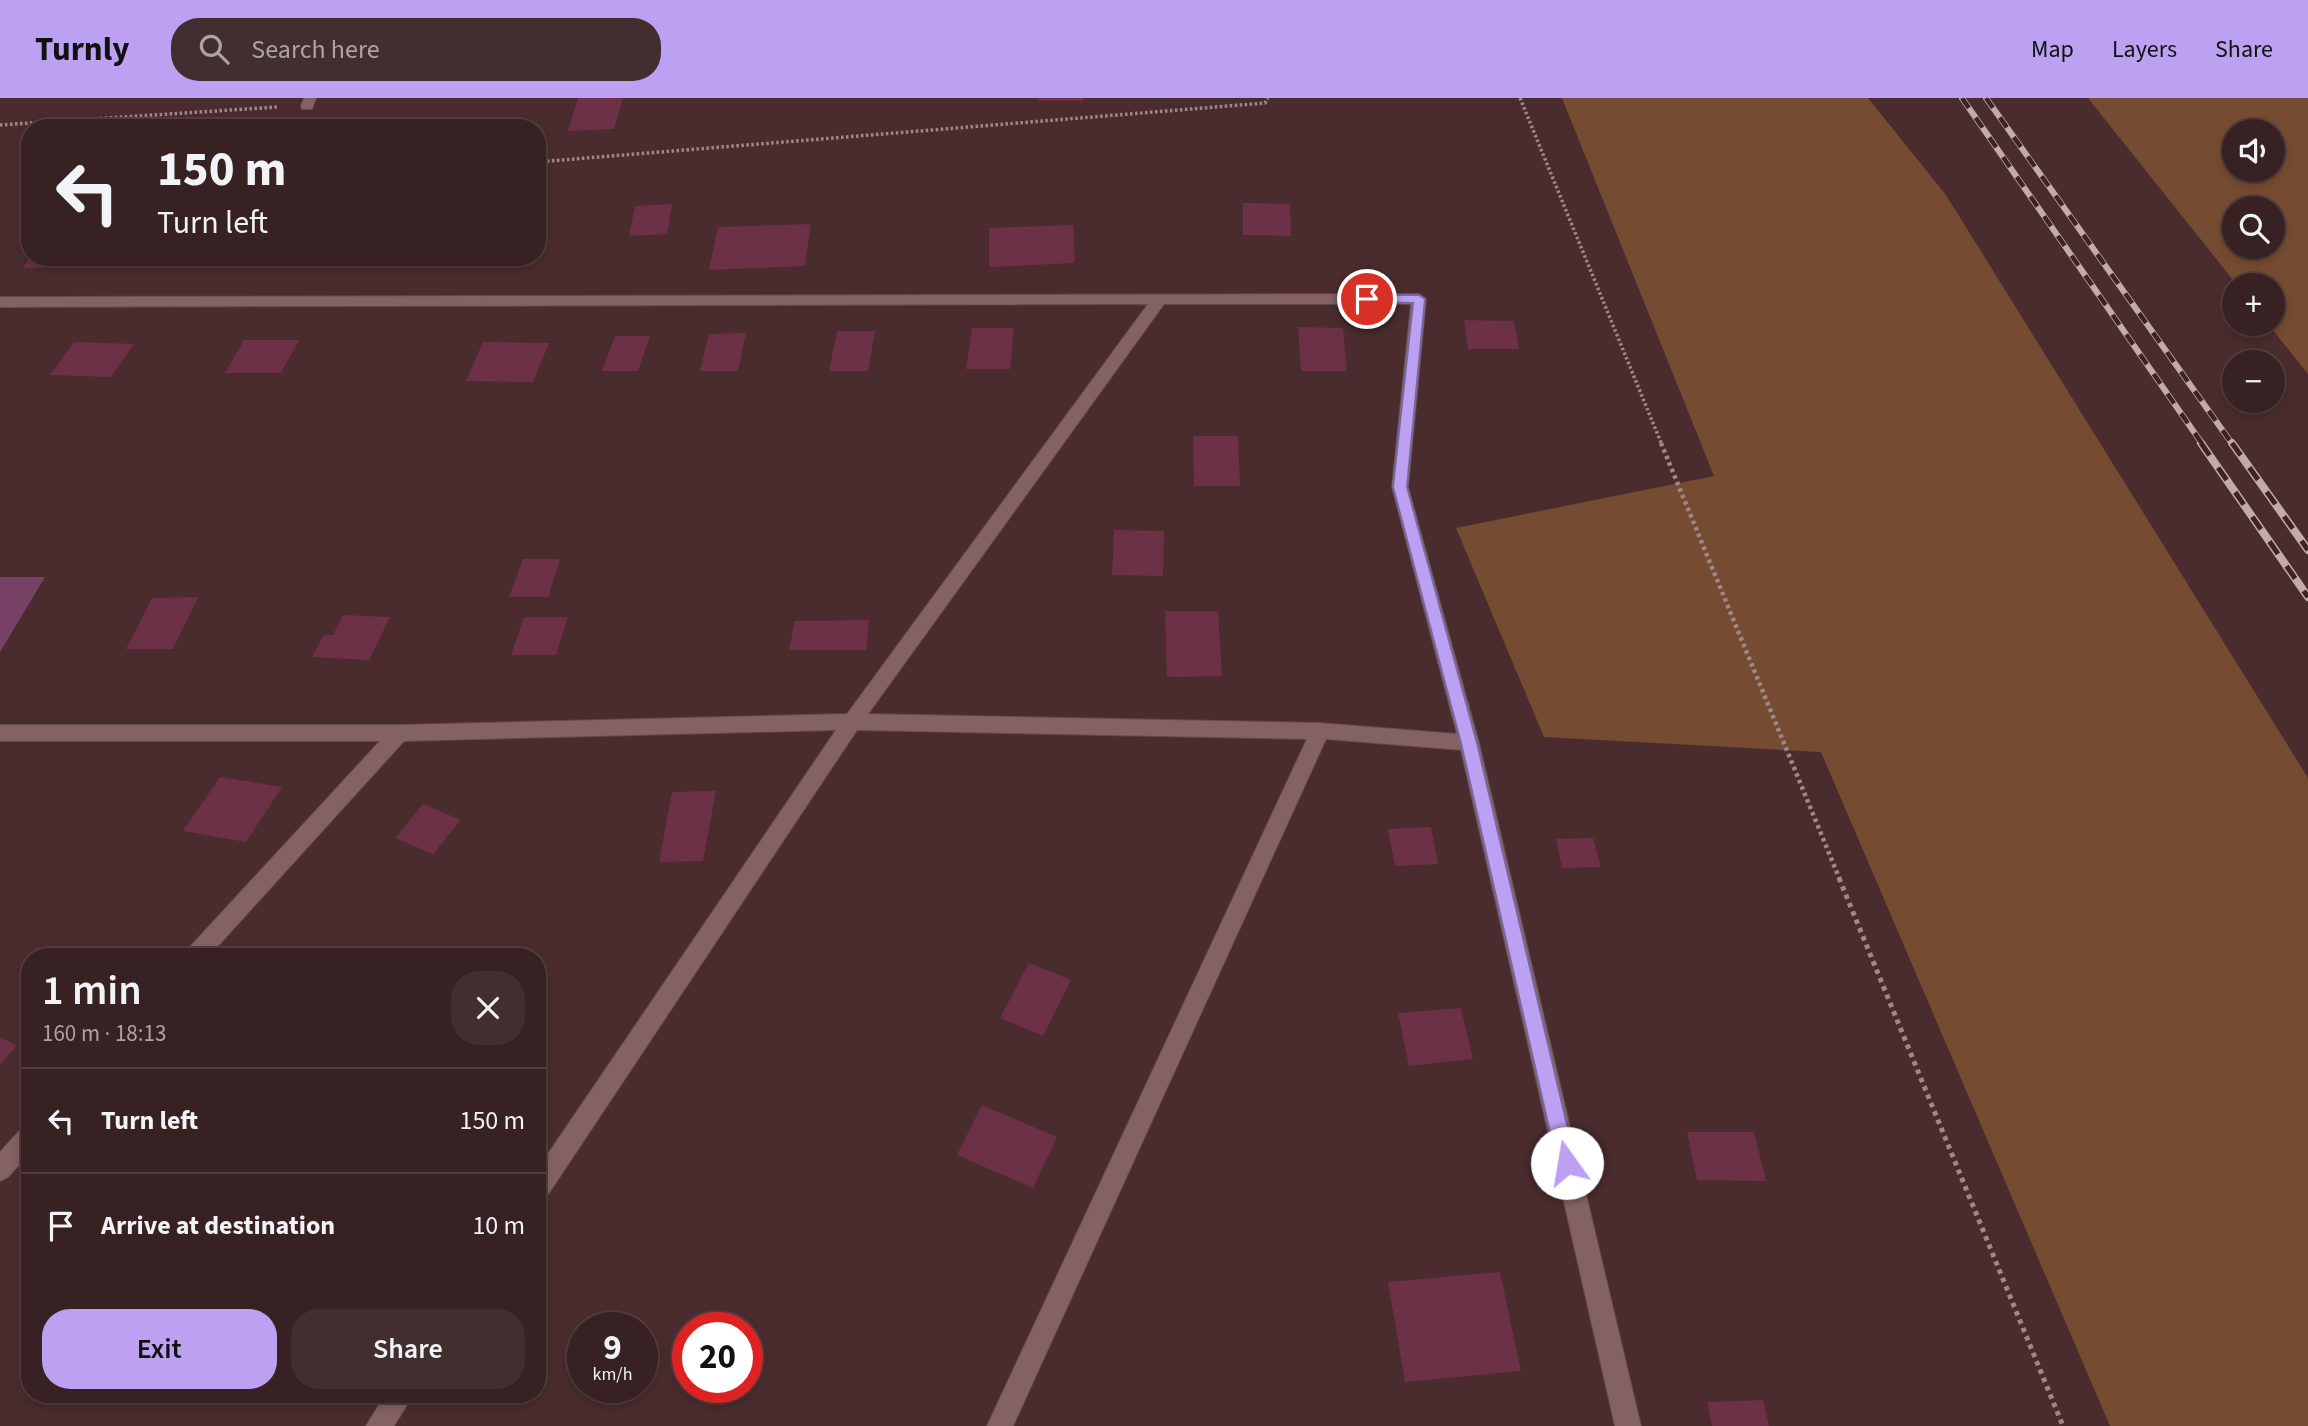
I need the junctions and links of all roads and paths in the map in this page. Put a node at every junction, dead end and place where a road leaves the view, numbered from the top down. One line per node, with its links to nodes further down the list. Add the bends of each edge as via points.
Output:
1 (1268, 98): 7 (path, via 1265,103)
2 (1520, 98): 23 (path)
3 (309, 102): 4 (path)
4 (81, 119)
5 (21, 123): 6 (path)
6 (0, 125)
7 (546, 161)
8 (1159, 300): 9 (lane); 10 (lane); 14 (lane, via 1419,299 1400,487)
9 (0, 302)
10 (852, 722): 11 (lane); 13 (lane); 18 (lane)
11 (1320, 731): 14 (lane); 21 (lane)
12 (0, 733): 13 (lane)
13 (399, 733): 15 (lane)
14 (1469, 743): 22 (lane)
15 (202, 948)
16 (21, 1146): 17 (lane)
17 (0, 1169)
18 (546, 1178)
19 (395, 1403): 20 (lane)
20 (379, 1426)
21 (1000, 1426)
22 (1628, 1426)
23 (2063, 1426)

